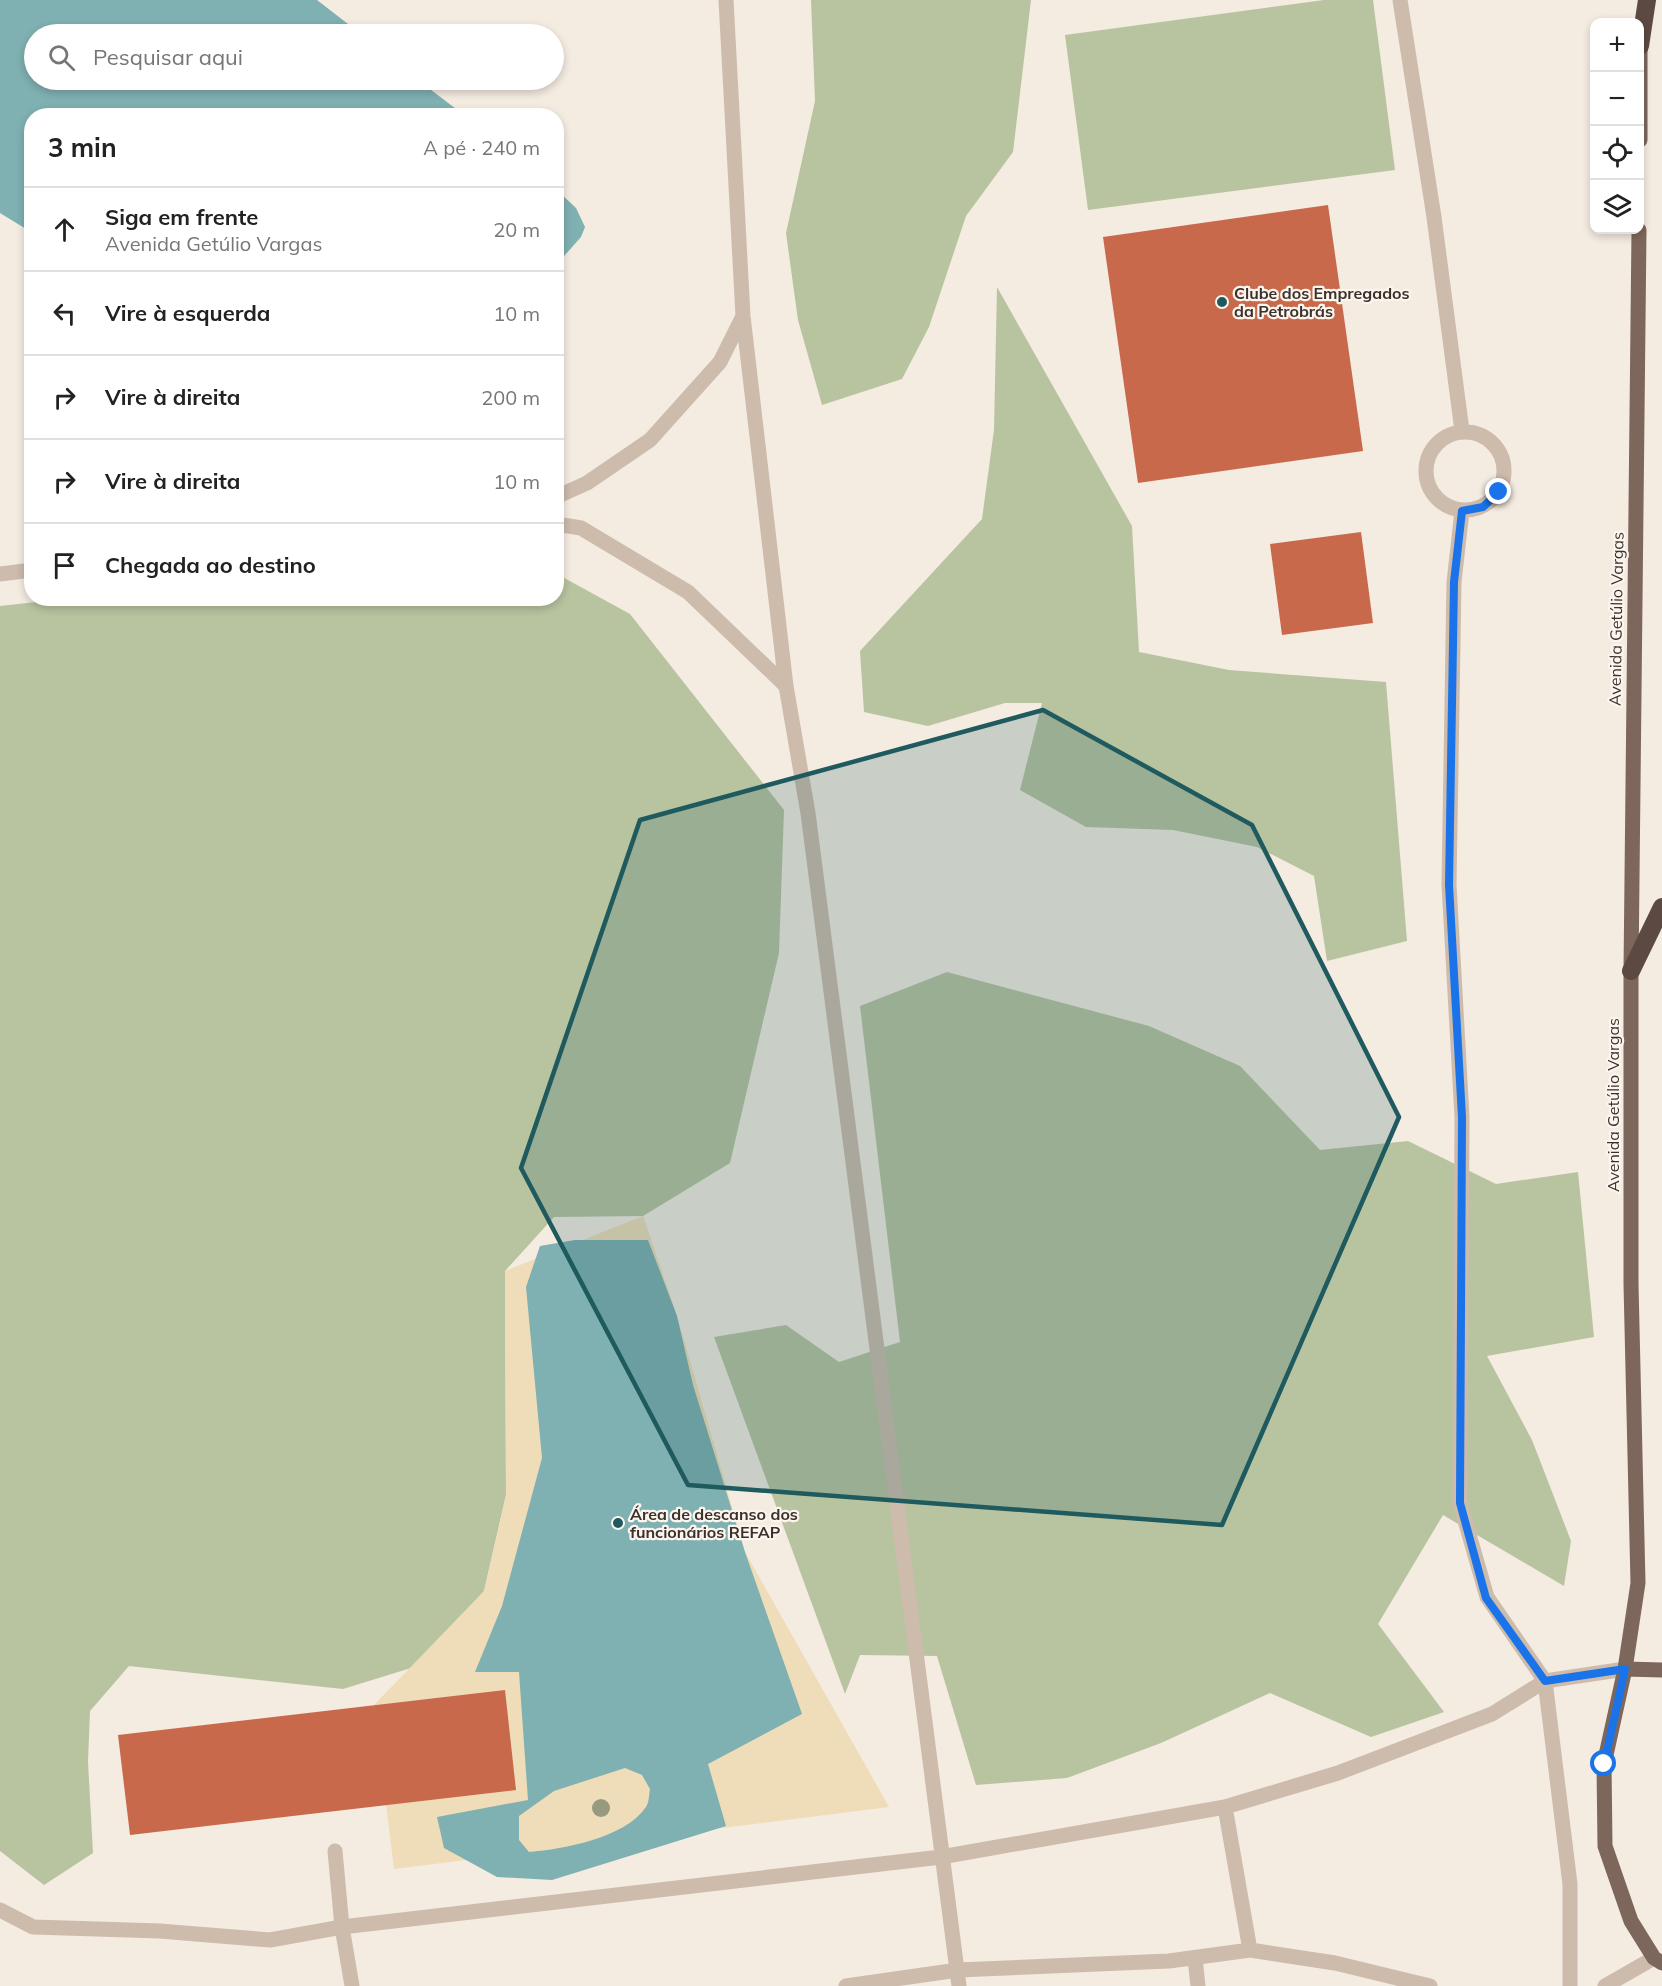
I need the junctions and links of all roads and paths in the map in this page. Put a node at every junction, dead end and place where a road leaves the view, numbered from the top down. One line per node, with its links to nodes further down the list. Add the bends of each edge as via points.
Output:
1 (726, 0): 10 (lane)
2 (1400, 0): 11 (lane)
3 (1640, 0): 5 (main road)
4 (1647, 0): 6 (highway)
5 (1640, 18)
6 (1644, 23)
7 (1641, 72): 8 (main road)
8 (1640, 126)
9 (1639, 234): 19 (main road, Avenida Getúlio Vargas)
10 (743, 316): 12 (lane, via 720,362 650,440 587,483); 17 (lane)
11 (1462, 431): 13 (lane, via 1445,436 1432,448 1425,463 1425,480 1433,495 1446,506); 13 (lane, via 1483,435 1499,450 1505,471 1499,492 1483,507)
12 (564, 493)
13 (1462, 511): 22 (lane, via 1454,582 1449,885 1462,1117 1460,1503 1486,1598)
14 (564, 525): 17 (lane, via 581,528 688,592)
15 (24, 571): 16 (lane)
16 (0, 574)
17 (786, 686): 25 (lane, via 808,813)
18 (1662, 907): 19 (highway)
19 (1631, 971): 20 (main road, Avenida Getúlio Vargas, via 1631,1284 1638,1583)
20 (1625, 1669): 21 (main road); 22 (lane); 30 (main road, Avenida Getúlio Vargas, via 1604,1764 1605,1846 1631,1921)
21 (1662, 1670)
22 (1545, 1681): 23 (lane, via 1492,1714 1338,1773); 36 (lane, via 1570,1884)
23 (1225, 1807): 25 (lane); 28 (lane)
24 (335, 1851): 27 (lane)
25 (941, 1857): 27 (lane); 31 (lane)
26 (0, 1910): 27 (lane, via 33,1927 270,1940)
27 (342, 1927): 32 (lane)
28 (1250, 1950): 29 (lane); 35 (lane, via 1335,1963)
29 (1195, 1958): 31 (lane); 34 (lane)
30 (1658, 1960): 37 (lane)
31 (959, 1978): 33 (lane)
32 (352, 1986)
33 (846, 1986)
34 (1198, 1986)
35 (1430, 1986)
36 (1570, 1986)
37 (1605, 1986)

